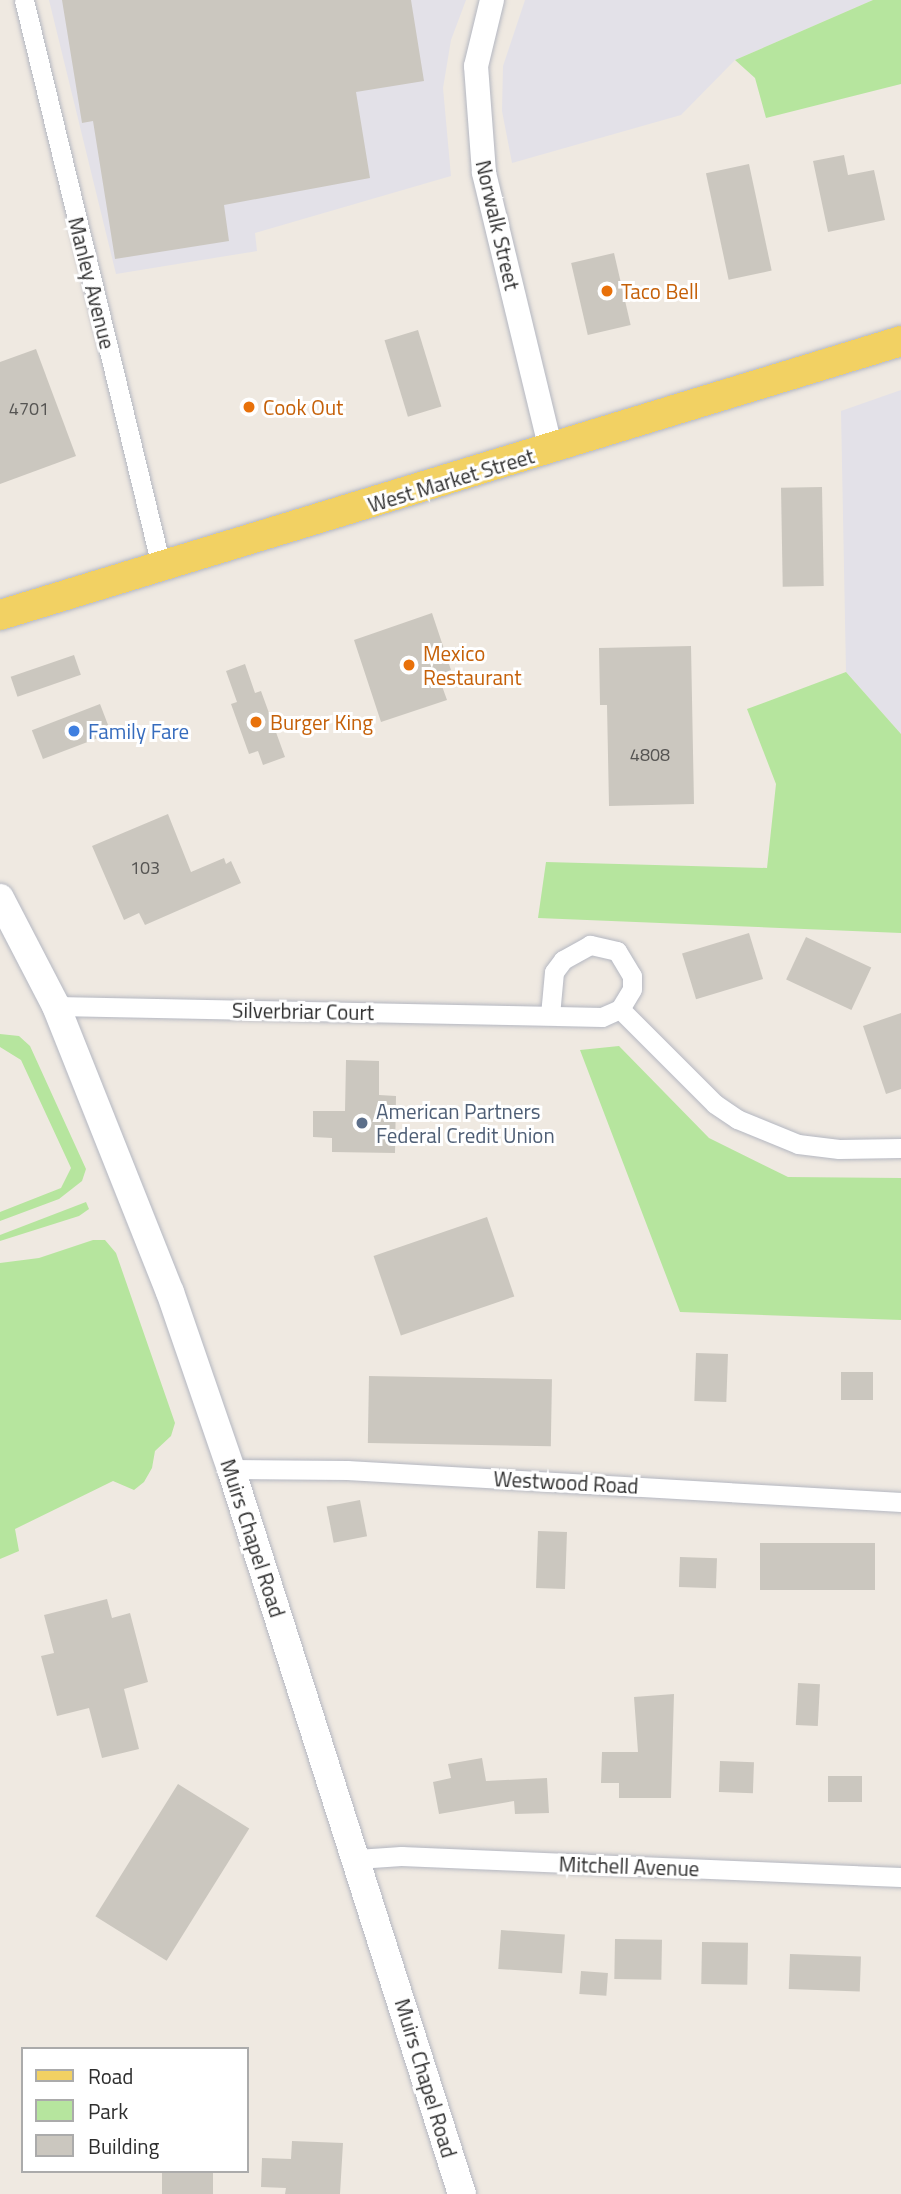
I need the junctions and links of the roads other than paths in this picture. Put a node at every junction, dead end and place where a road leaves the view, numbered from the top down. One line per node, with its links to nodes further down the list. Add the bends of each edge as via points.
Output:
1 (24, 0): 5 (street, Manley Avenue)
2 (492, 0): 4 (street, Norwalk Street, via 476,66 484,173)
3 (901, 341): 4 (main road, West Market Street)
4 (551, 449): 5 (main road, West Market Street)
5 (161, 566): 6 (main road, West Market Street)
6 (0, 615)
7 (0, 898): 8 (main road, Muirs Chapel Road)
8 (56, 1006): 10 (street, Silverbriar Court); 12 (main road, Muirs Chapel Road, via 170,1292)
9 (620, 1009): 10 (street, Silverbriar Court, via 602,1017); 10 (street, via 632,989 627,963 617,951 590,945 575,950 554,972); 11 (street, via 715,1104 737,1119 798,1144)
10 (550, 1015)
11 (901, 1148)
12 (231, 1469): 13 (street, Westwood Road, via 348,1470); 14 (main road, Muirs Chapel Road)
13 (901, 1502)
14 (357, 1859): 15 (street, Mitchell Avenue, via 401,1856); 16 (main road, Muirs Chapel Road)
15 (901, 1877)
16 (462, 2194)

